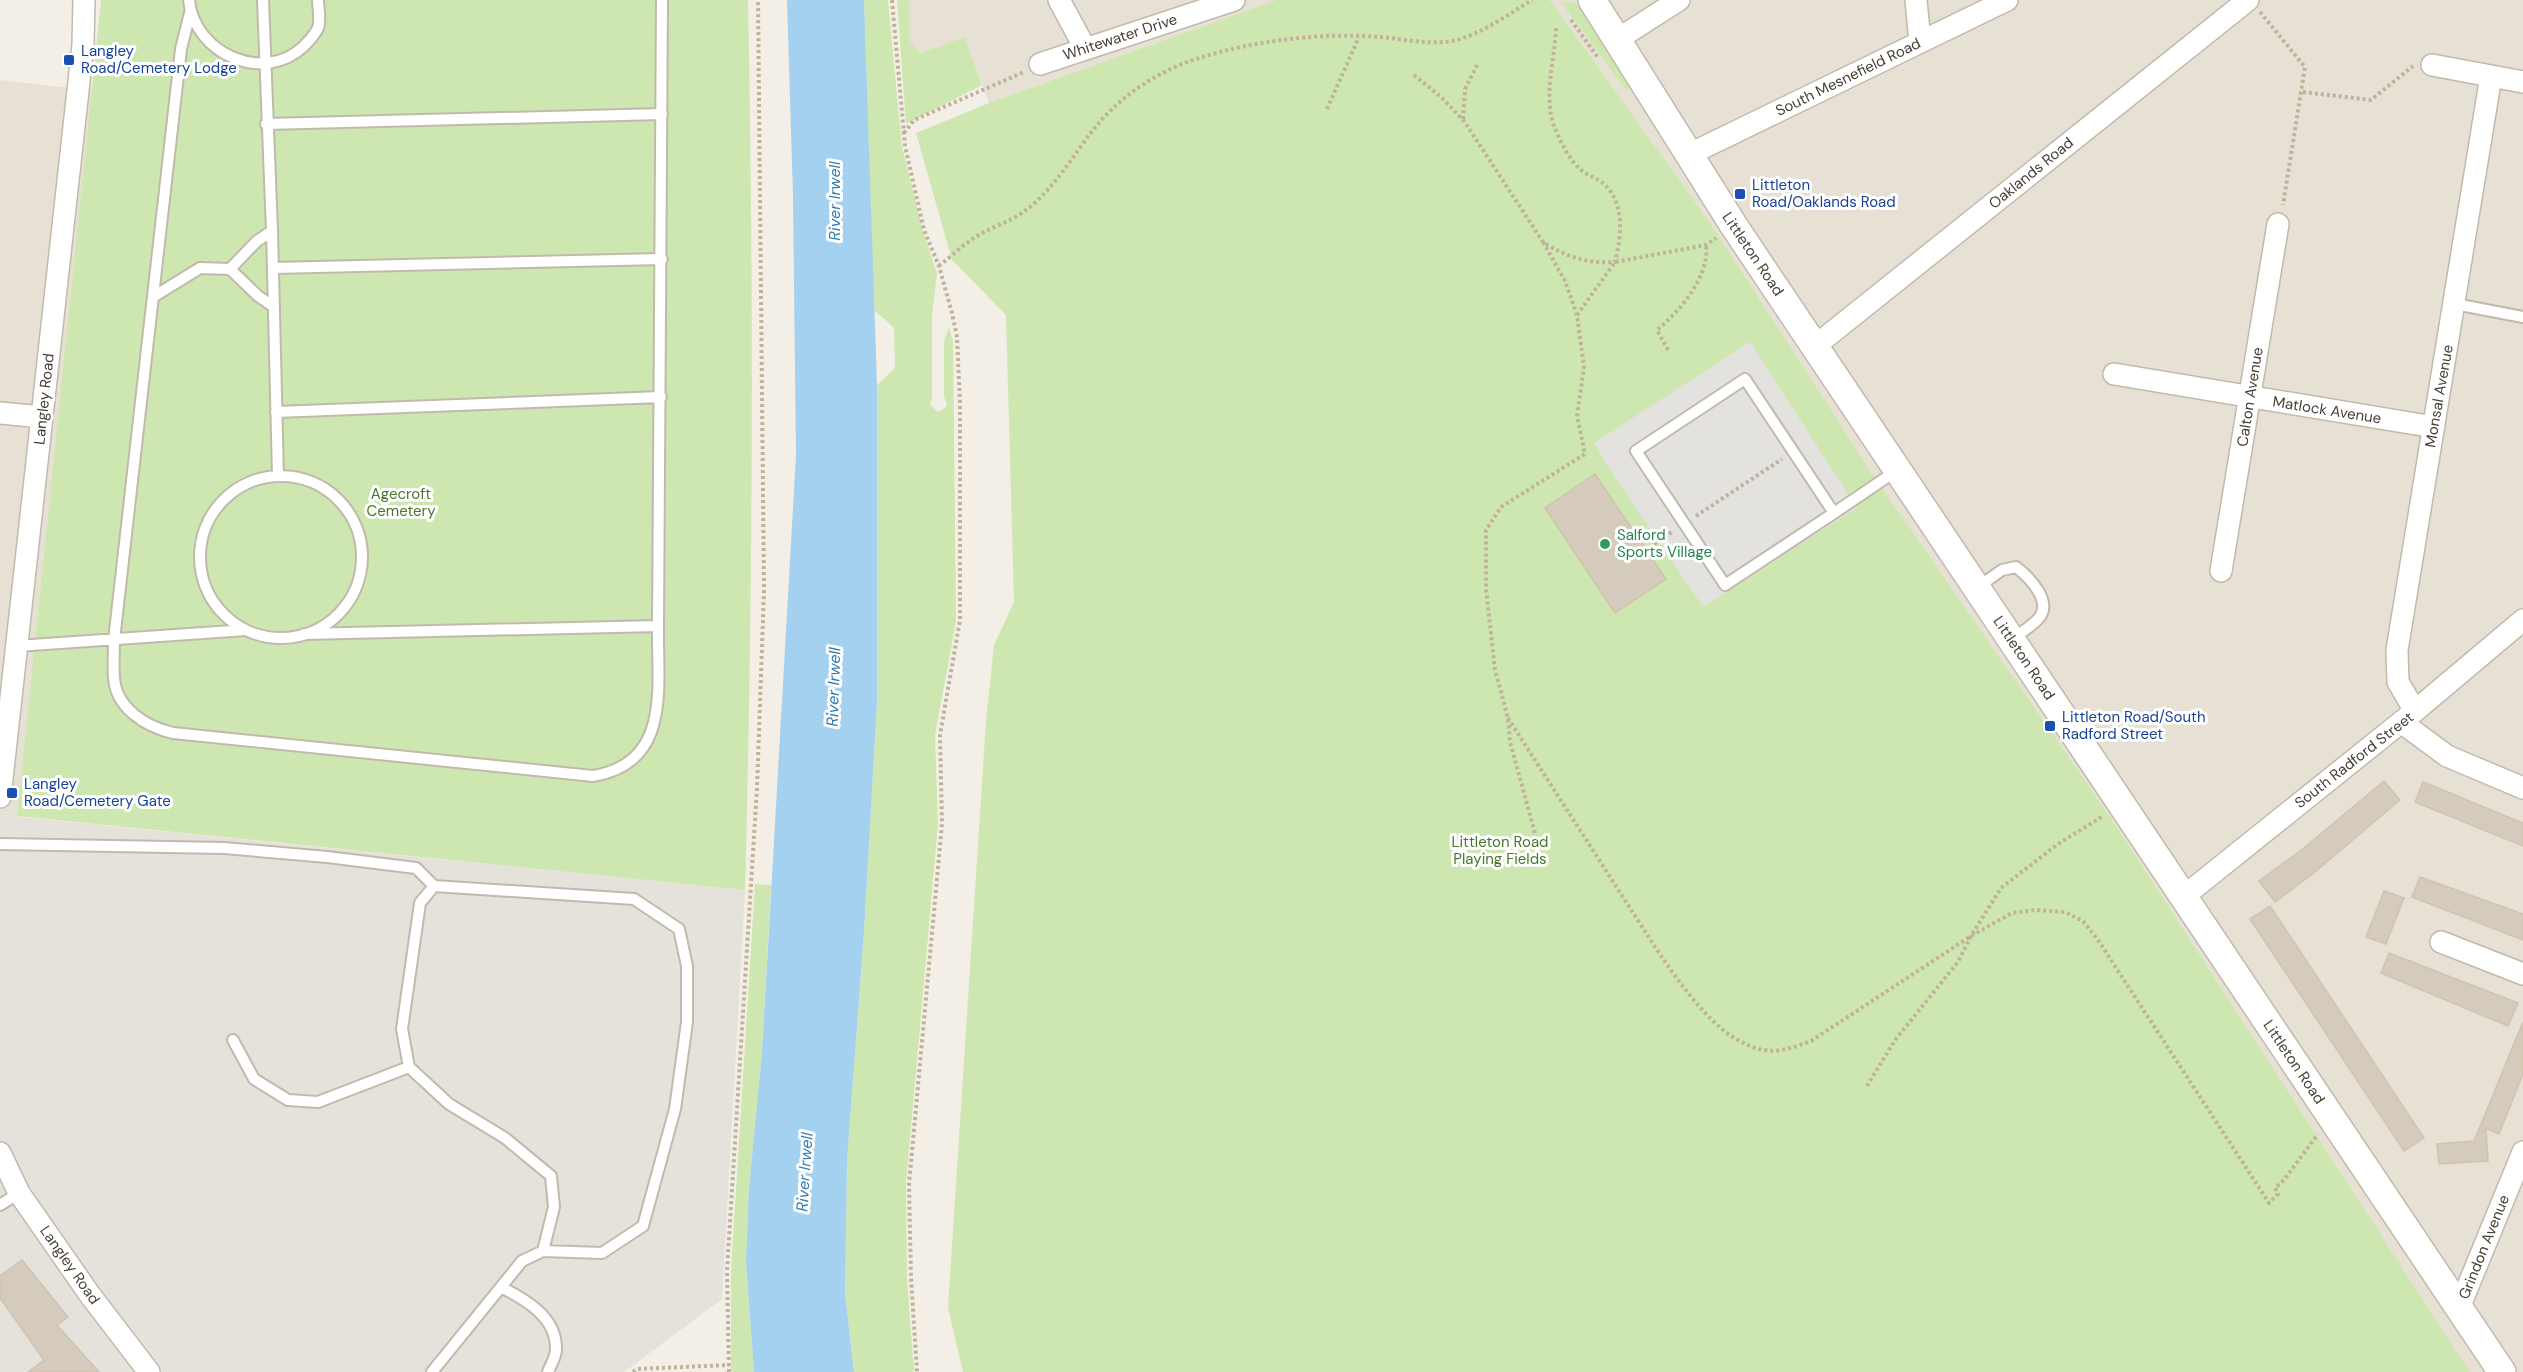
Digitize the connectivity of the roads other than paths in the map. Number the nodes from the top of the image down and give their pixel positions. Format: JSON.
{"nodes":[{"id":1,"x":84,"y":0,"type":"edge"},
{"id":2,"x":189,"y":0,"type":"edge"},
{"id":3,"x":262,"y":0,"type":"edge"},
{"id":4,"x":318,"y":0,"type":"edge"},
{"id":5,"x":654,"y":0,"type":"edge"},
{"id":6,"x":1059,"y":0,"type":"edge"},
{"id":7,"x":1234,"y":0,"type":"edge"},
{"id":8,"x":1592,"y":0,"type":"edge"},
{"id":9,"x":1679,"y":0,"type":"edge"},
{"id":10,"x":1916,"y":0,"type":"edge"},
{"id":11,"x":2007,"y":0,"type":"edge"},
{"id":12,"x":2251,"y":3,"type":"edge"},
{"id":13,"x":663,"y":4,"type":"edge"},
{"id":14,"x":190,"y":13,"type":"junction"},
{"id":15,"x":1618,"y":39,"type":"junction"},
{"id":16,"x":1920,"y":42,"type":"junction"},
{"id":17,"x":1085,"y":48,"type":"junction"},
{"id":18,"x":1040,"y":64,"type":"road end"},
{"id":19,"x":264,"y":65,"type":"junction"},
{"id":20,"x":2432,"y":65,"type":"road end"},
{"id":21,"x":2491,"y":76,"type":"junction"},
{"id":22,"x":2523,"y":82,"type":"edge"},
{"id":23,"x":662,"y":114,"type":"junction"},
{"id":24,"x":266,"y":124,"type":"junction"},
{"id":25,"x":1688,"y":155,"type":"junction"},
{"id":26,"x":2278,"y":224,"type":"road end"},
{"id":27,"x":272,"y":231,"type":"junction"},
{"id":28,"x":662,"y":259,"type":"junction"},
{"id":29,"x":273,"y":268,"type":"junction"},
{"id":30,"x":230,"y":269,"type":"junction"},
{"id":31,"x":153,"y":297,"type":"junction"},
{"id":32,"x":2455,"y":304,"type":"junction"},
{"id":33,"x":274,"y":307,"type":"junction"},
{"id":34,"x":2523,"y":317,"type":"edge"},
{"id":35,"x":1815,"y":346,"type":"junction"},
{"id":36,"x":2114,"y":374,"type":"dead end"},
{"id":37,"x":661,"y":397,"type":"junction"},
{"id":38,"x":2250,"y":397,"type":"junction"},
{"id":39,"x":276,"y":412,"type":"junction"},
{"id":40,"x":0,"y":413,"type":"edge"},
{"id":41,"x":42,"y":417,"type":"junction"},
{"id":42,"x":2434,"y":427,"type":"junction"},
{"id":43,"x":1898,"y":468,"type":"junction"},
{"id":44,"x":278,"y":476,"type":"junction"},
{"id":45,"x":1834,"y":513,"type":"junction"},
{"id":46,"x":2221,"y":571,"type":"dead end"},
{"id":47,"x":1977,"y":588,"type":"junction"},
{"id":48,"x":2523,"y":620,"type":"edge"},
{"id":49,"x":658,"y":626,"type":"junction"},
{"id":50,"x":246,"y":630,"type":"junction"},
{"id":51,"x":304,"y":634,"type":"junction"},
{"id":52,"x":2012,"y":639,"type":"junction"},
{"id":53,"x":114,"y":640,"type":"junction"},
{"id":54,"x":17,"y":646,"type":"junction"},
{"id":55,"x":2408,"y":717,"type":"junction"},
{"id":56,"x":2523,"y":788,"type":"edge"},
{"id":57,"x":0,"y":797,"type":"edge"},
{"id":58,"x":0,"y":844,"type":"edge"},
{"id":59,"x":434,"y":886,"type":"junction"},
{"id":60,"x":2182,"y":897,"type":"junction"},
{"id":61,"x":2440,"y":942,"type":"dead end"},
{"id":62,"x":2523,"y":974,"type":"edge"},
{"id":63,"x":233,"y":1040,"type":"dead end"},
{"id":64,"x":409,"y":1067,"type":"junction"},
{"id":65,"x":2523,"y":1152,"type":"edge"},
{"id":66,"x":0,"y":1153,"type":"edge"},
{"id":67,"x":19,"y":1193,"type":"junction"},
{"id":68,"x":0,"y":1205,"type":"edge"},
{"id":69,"x":543,"y":1251,"type":"junction"},
{"id":70,"x":501,"y":1287,"type":"junction"},
{"id":71,"x":2459,"y":1308,"type":"junction"},
{"id":72,"x":149,"y":1372,"type":"edge"},
{"id":73,"x":432,"y":1372,"type":"edge"},
{"id":74,"x":548,"y":1372,"type":"edge"},
{"id":75,"x":2502,"y":1372,"type":"edge"}],
"edges":[{"from":1,"to":41,"type":"street","name":"Langley Road"},
{"from":2,"to":14,"type":"lane"},
{"from":3,"to":19,"type":"lane"},
{"from":4,"to":19,"type":"lane"},
{"from":5,"to":13,"type":"lane"},
{"from":6,"to":17,"type":"street"},
{"from":7,"to":17,"type":"street","name":"Whitewater Drive"},
{"from":8,"to":15,"type":"street","name":"Littleton Road"},
{"from":9,"to":15,"type":"street"},
{"from":10,"to":16,"type":"street"},
{"from":11,"to":16,"type":"street","name":"South Mesnefield Road"},
{"from":12,"to":35,"type":"street","name":"Oaklands Road"},
{"from":13,"to":23,"type":"lane"},
{"from":14,"to":19,"type":"lane"},
{"from":14,"to":31,"type":"lane"},
{"from":15,"to":25,"type":"street","name":"Littleton Road"},
{"from":16,"to":25,"type":"street","name":"South Mesnefield Road"},
{"from":17,"to":18,"type":"street","name":"Whitewater Drive"},
{"from":19,"to":24,"type":"lane"},
{"from":20,"to":21,"type":"street"},
{"from":21,"to":22,"type":"street"},
{"from":21,"to":32,"type":"street","name":"Monsal Avenue"},
{"from":23,"to":24,"type":"lane"},
{"from":23,"to":28,"type":"lane"},
{"from":24,"to":27,"type":"lane"},
{"from":25,"to":35,"type":"street","name":"Littleton Road"},
{"from":26,"to":38,"type":"street","name":"Calton Avenue"},
{"from":27,"to":29,"type":"lane"},
{"from":27,"to":30,"type":"lane"},
{"from":28,"to":29,"type":"lane"},
{"from":28,"to":37,"type":"lane"},
{"from":29,"to":33,"type":"lane"},
{"from":30,"to":31,"type":"lane"},
{"from":30,"to":33,"type":"lane"},
{"from":31,"to":53,"type":"lane"},
{"from":32,"to":34,"type":"lane"},
{"from":32,"to":42,"type":"street","name":"Monsal Avenue"},
{"from":33,"to":39,"type":"lane"},
{"from":35,"to":43,"type":"street","name":"Littleton Road"},
{"from":36,"to":38,"type":"street","name":"Matlock Avenue"},
{"from":37,"to":39,"type":"lane"},
{"from":37,"to":49,"type":"lane"},
{"from":38,"to":42,"type":"street","name":"Matlock Avenue"},
{"from":38,"to":46,"type":"street","name":"Calton Avenue"},
{"from":39,"to":44,"type":"lane"},
{"from":40,"to":41,"type":"street"},
{"from":41,"to":54,"type":"street","name":"Langley Road"},
{"from":42,"to":55,"type":"street","name":"Monsal Avenue"},
{"from":43,"to":45,"type":"lane"},
{"from":43,"to":47,"type":"street","name":"Littleton Road"},
{"from":44,"to":50,"type":"lane"},
{"from":44,"to":51,"type":"lane"},
{"from":45,"to":45,"type":"lane"},
{"from":47,"to":52,"type":"street","name":"Littleton Road"},
{"from":47,"to":52,"type":"lane"},
{"from":48,"to":55,"type":"street","name":"South Radford Street"},
{"from":49,"to":51,"type":"lane"},
{"from":49,"to":53,"type":"lane"},
{"from":50,"to":51,"type":"lane"},
{"from":50,"to":53,"type":"lane"},
{"from":52,"to":60,"type":"street","name":"Littleton Road"},
{"from":53,"to":54,"type":"lane"},
{"from":54,"to":57,"type":"street","name":"Langley Road"},
{"from":55,"to":56,"type":"street"},
{"from":55,"to":60,"type":"street","name":"South Radford Street"},
{"from":58,"to":59,"type":"lane"},
{"from":59,"to":64,"type":"lane"},
{"from":59,"to":69,"type":"lane"},
{"from":60,"to":71,"type":"street","name":"Littleton Road"},
{"from":61,"to":62,"type":"street"},
{"from":63,"to":64,"type":"lane"},
{"from":64,"to":69,"type":"lane"},
{"from":65,"to":71,"type":"street","name":"Grindon Avenue"},
{"from":66,"to":67,"type":"street","name":"Langley Road"},
{"from":67,"to":68,"type":"lane"},
{"from":67,"to":72,"type":"street","name":"Langley Road"},
{"from":69,"to":70,"type":"lane"},
{"from":70,"to":73,"type":"lane"},
{"from":70,"to":74,"type":"lane"},
{"from":71,"to":75,"type":"street","name":"Littleton Road"}]}
